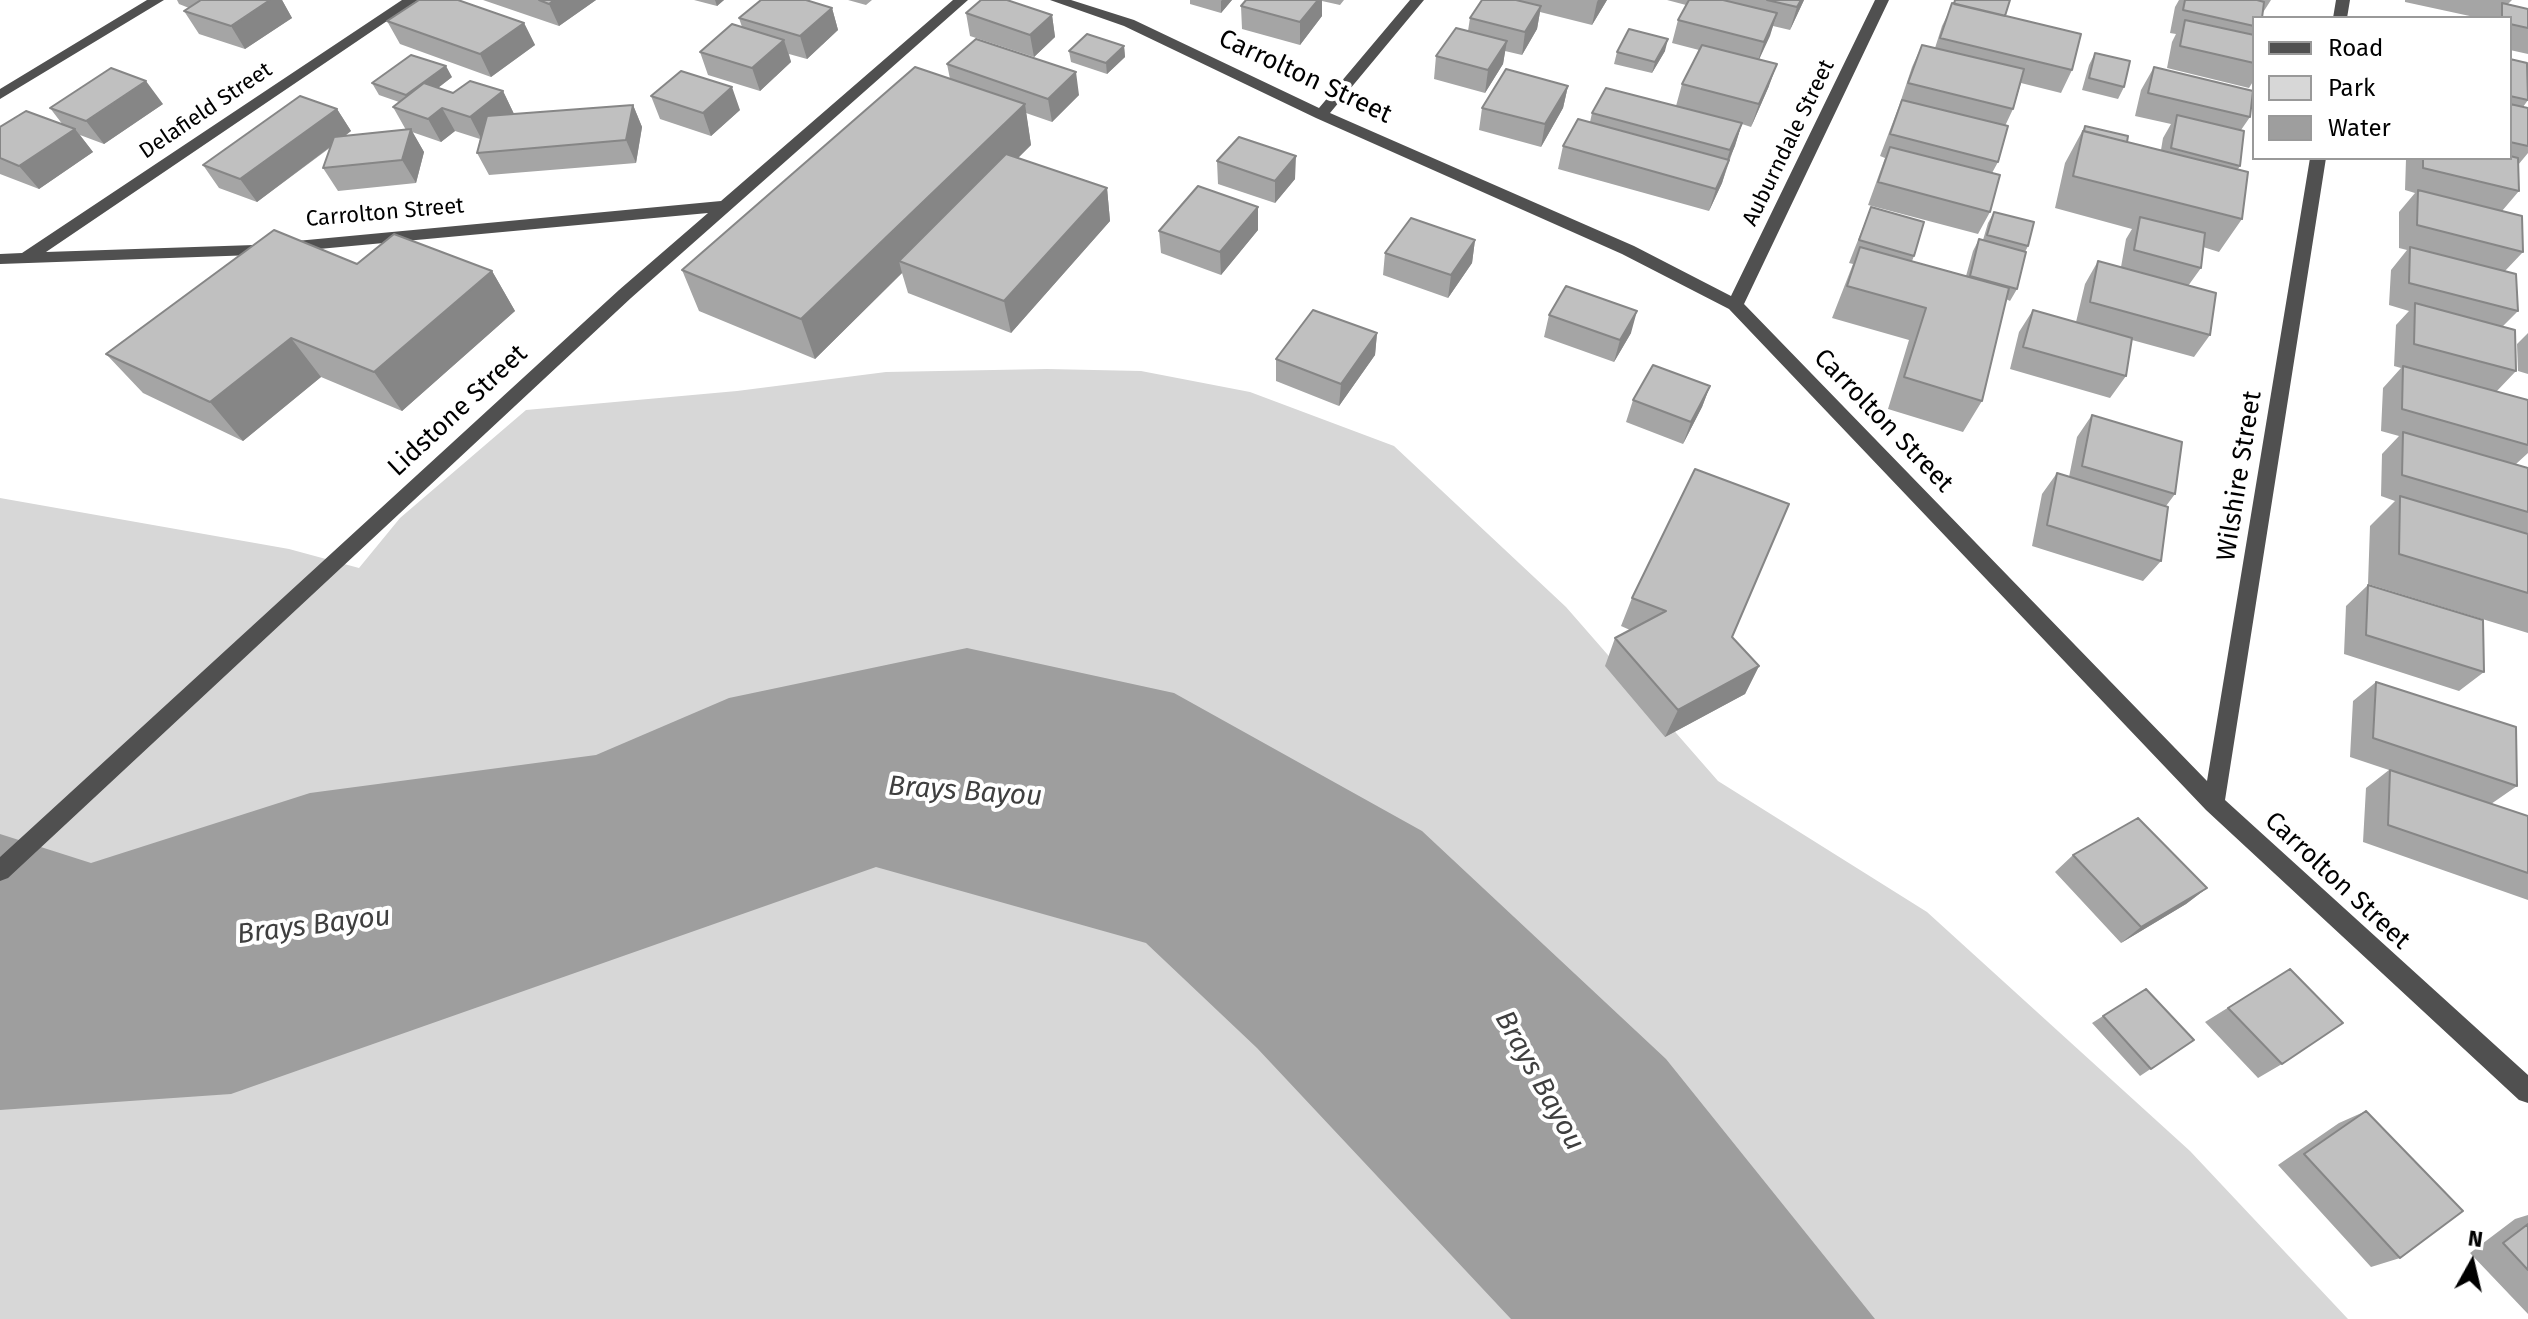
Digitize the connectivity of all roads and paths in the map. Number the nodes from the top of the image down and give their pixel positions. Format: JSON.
{"nodes":[{"id":1,"x":157,"y":0,"type":"edge"},
{"id":2,"x":411,"y":0,"type":"edge"},
{"id":3,"x":961,"y":0,"type":"edge"},
{"id":4,"x":1057,"y":0,"type":"edge"},
{"id":5,"x":1417,"y":0,"type":"edge"},
{"id":6,"x":1882,"y":0,"type":"edge"},
{"id":7,"x":0,"y":95,"type":"edge"},
{"id":8,"x":1321,"y":115,"type":"junction"},
{"id":9,"x":2318,"y":160,"type":"edge"},
{"id":10,"x":726,"y":206,"type":"junction"},
{"id":11,"x":0,"y":259,"type":"edge"},
{"id":12,"x":24,"y":259,"type":"junction"},
{"id":13,"x":1735,"y":305,"type":"junction"},
{"id":14,"x":2214,"y":803,"type":"junction"},
{"id":15,"x":0,"y":871,"type":"edge"},
{"id":16,"x":2528,"y":1091,"type":"edge"}],
"edges":[{"from":1,"to":7,"type":"street"},
{"from":2,"to":12,"type":"street","name":"Delafield Street"},
{"from":3,"to":10,"type":"street","name":"Lidstone Street"},
{"from":4,"to":8,"type":"street","name":"Carrolton Street"},
{"from":5,"to":8,"type":"street"},
{"from":6,"to":13,"type":"street","name":"Auburndale Street"},
{"from":8,"to":13,"type":"street","name":"Carrolton Street"},
{"from":9,"to":14,"type":"street","name":"Wilshire Street"},
{"from":10,"to":12,"type":"street","name":"Carrolton Street"},
{"from":10,"to":15,"type":"street","name":"Lidstone Street"},
{"from":11,"to":12,"type":"street","name":"Carrolton Street"},
{"from":13,"to":14,"type":"street","name":"Carrolton Street"},
{"from":14,"to":16,"type":"street","name":"Carrolton Street"}]}
